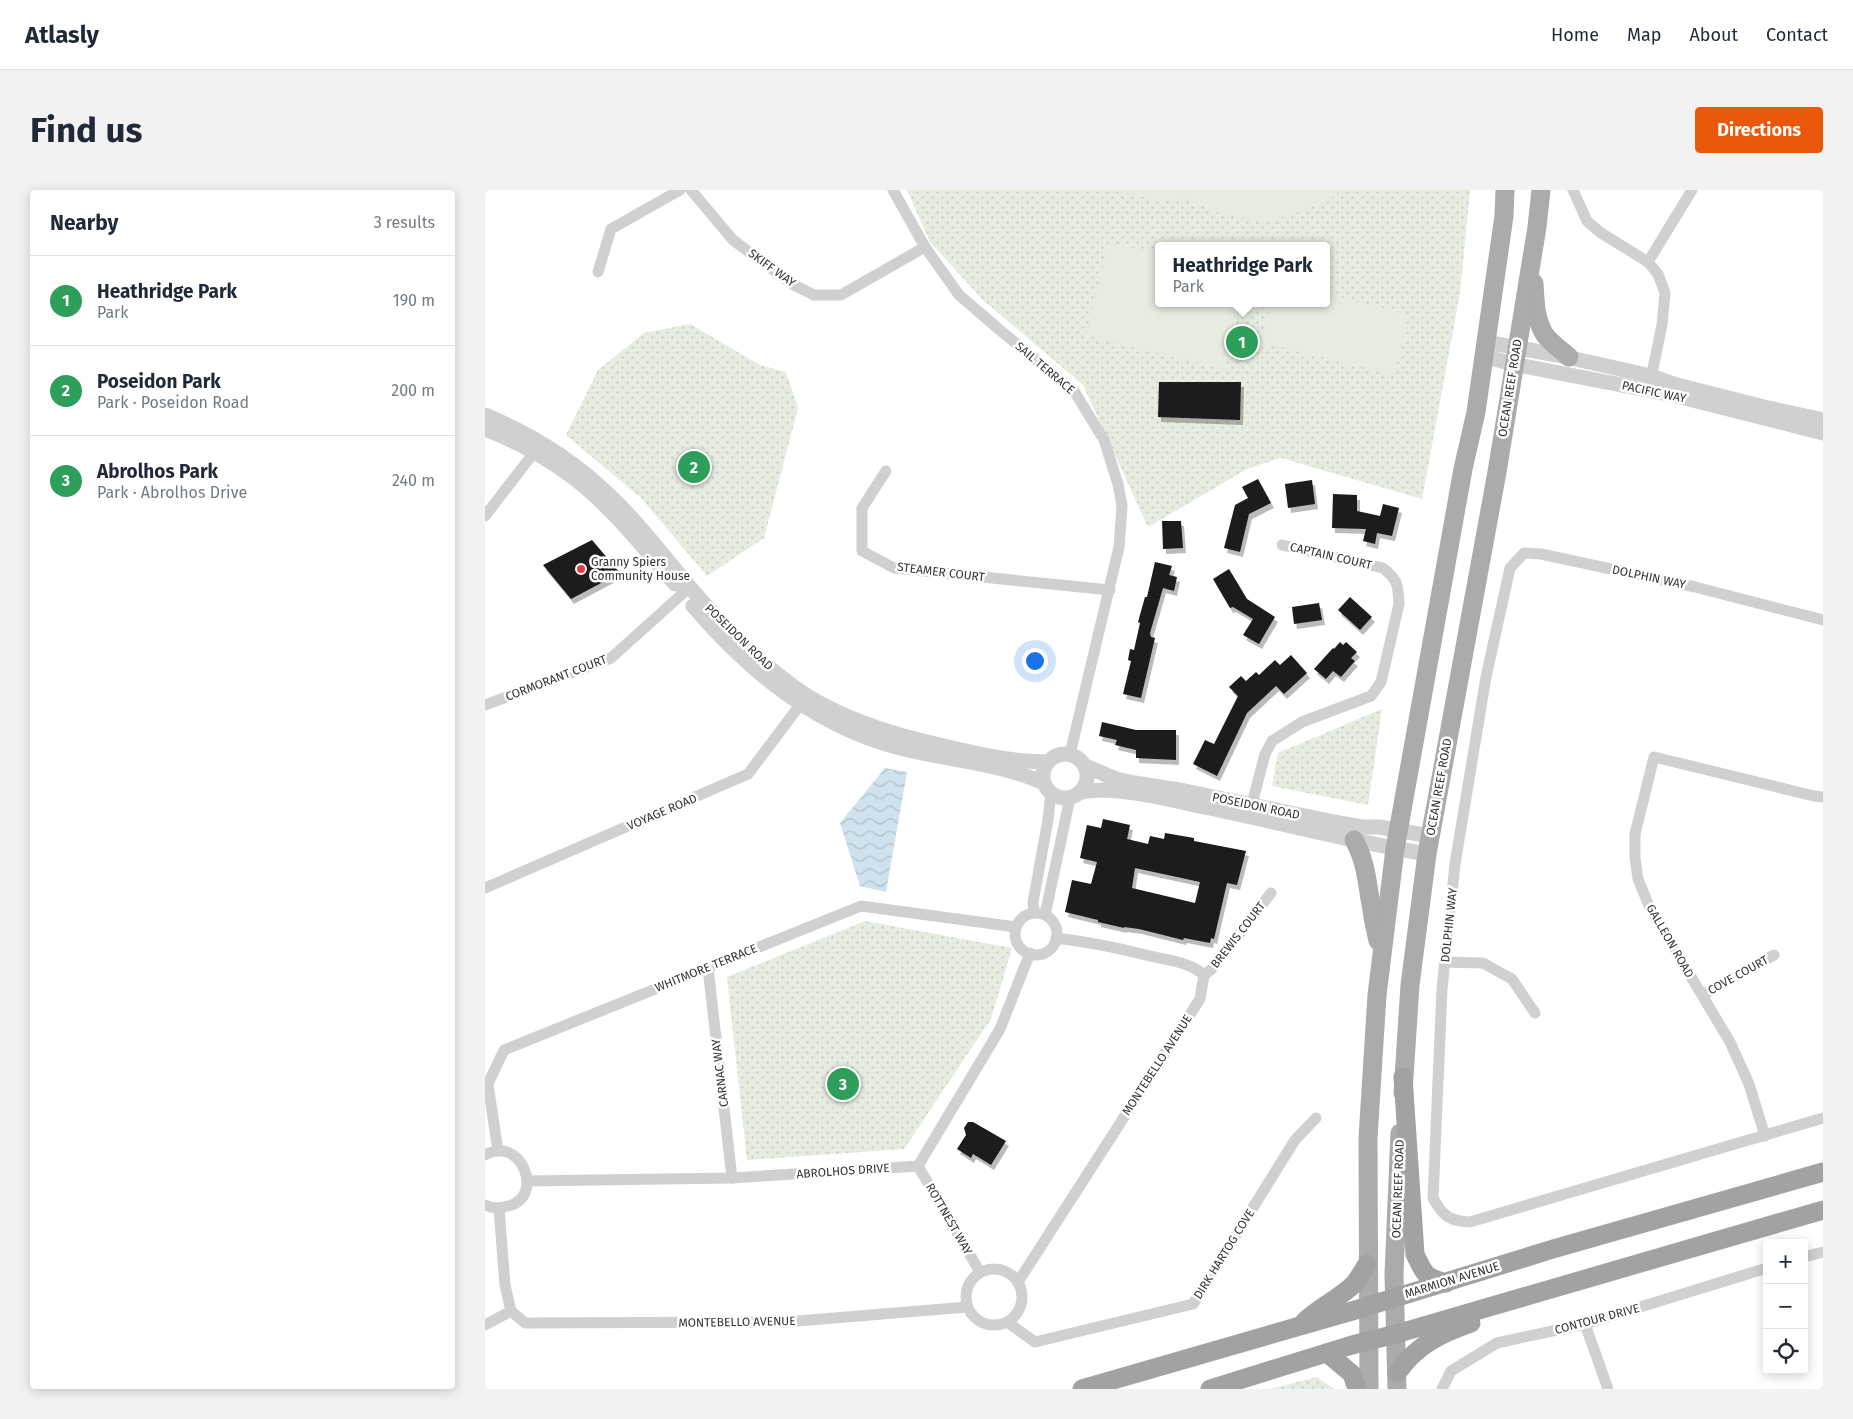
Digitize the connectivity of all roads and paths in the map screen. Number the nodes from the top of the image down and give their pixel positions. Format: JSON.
{"nodes":[{"id":1,"x":680,"y":190,"type":"edge"},
{"id":2,"x":691,"y":190,"type":"edge"},
{"id":3,"x":893,"y":190,"type":"edge"},
{"id":4,"x":1505,"y":190,"type":"edge"},
{"id":5,"x":1541,"y":190,"type":"edge"},
{"id":6,"x":1573,"y":190,"type":"edge"},
{"id":7,"x":1692,"y":190,"type":"edge"},
{"id":8,"x":925,"y":247,"type":"junction"},
{"id":9,"x":1532,"y":257,"type":"junction"},
{"id":10,"x":1648,"y":262,"type":"junction"},
{"id":11,"x":599,"y":272,"type":"dead end"},
{"id":12,"x":1484,"y":349,"type":"junction"},
{"id":13,"x":1515,"y":356,"type":"junction"},
{"id":14,"x":1569,"y":357,"type":"junction"},
{"id":15,"x":1651,"y":376,"type":"junction"},
{"id":16,"x":1648,"y":391,"type":"junction"},
{"id":17,"x":485,"y":415,"type":"edge"},
{"id":18,"x":1823,"y":420,"type":"edge"},
{"id":19,"x":485,"y":429,"type":"edge"},
{"id":20,"x":1823,"y":433,"type":"edge"},
{"id":21,"x":538,"y":447,"type":"junction"},
{"id":22,"x":886,"y":470,"type":"dead end"},
{"id":23,"x":485,"y":516,"type":"edge"},
{"id":24,"x":1282,"y":545,"type":"dead end"},
{"id":25,"x":686,"y":590,"type":"junction"},
{"id":26,"x":1110,"y":590,"type":"junction"},
{"id":27,"x":1823,"y":620,"type":"edge"},
{"id":28,"x":803,"y":700,"type":"junction"},
{"id":29,"x":485,"y":705,"type":"edge"},
{"id":30,"x":1070,"y":754,"type":"junction"},
{"id":31,"x":1048,"y":762,"type":"junction"},
{"id":32,"x":1085,"y":766,"type":"junction"},
{"id":33,"x":1047,"y":788,"type":"junction"},
{"id":34,"x":1075,"y":795,"type":"junction"},
{"id":35,"x":1823,"y":797,"type":"edge"},
{"id":36,"x":1251,"y":810,"type":"junction"},
{"id":37,"x":1354,"y":840,"type":"junction"},
{"id":38,"x":1397,"y":840,"type":"junction"},
{"id":39,"x":1429,"y":845,"type":"junction"},
{"id":40,"x":485,"y":888,"type":"edge"},
{"id":41,"x":1271,"y":893,"type":"dead end"},
{"id":42,"x":1033,"y":913,"type":"junction"},
{"id":43,"x":1045,"y":916,"type":"junction"},
{"id":44,"x":1016,"y":927,"type":"junction"},
{"id":45,"x":1056,"y":938,"type":"junction"},
{"id":46,"x":1030,"y":954,"type":"junction"},
{"id":47,"x":1381,"y":954,"type":"junction"},
{"id":48,"x":1774,"y":956,"type":"dead end"},
{"id":49,"x":1444,"y":962,"type":"junction"},
{"id":50,"x":708,"y":968,"type":"junction"},
{"id":51,"x":1204,"y":974,"type":"junction"},
{"id":52,"x":1703,"y":995,"type":"junction"},
{"id":53,"x":1535,"y":1013,"type":"dead end"},
{"id":54,"x":1403,"y":1077,"type":"junction"},
{"id":55,"x":1316,"y":1118,"type":"dead end"},
{"id":56,"x":1823,"y":1118,"type":"edge"},
{"id":57,"x":1765,"y":1136,"type":"junction"},
{"id":58,"x":498,"y":1151,"type":"junction"},
{"id":59,"x":485,"y":1155,"type":"edge"},
{"id":60,"x":918,"y":1166,"type":"junction"},
{"id":61,"x":1823,"y":1172,"type":"edge"},
{"id":62,"x":732,"y":1178,"type":"junction"},
{"id":63,"x":527,"y":1181,"type":"junction"},
{"id":64,"x":485,"y":1205,"type":"edge"},
{"id":65,"x":499,"y":1209,"type":"junction"},
{"id":66,"x":1823,"y":1210,"type":"edge"},
{"id":67,"x":1823,"y":1252,"type":"edge"},
{"id":68,"x":1808,"y":1256,"type":"edge"},
{"id":69,"x":1367,"y":1264,"type":"junction"},
{"id":70,"x":1763,"y":1269,"type":"edge"},
{"id":71,"x":980,"y":1272,"type":"junction"},
{"id":72,"x":1601,"y":1275,"type":"junction"},
{"id":73,"x":1018,"y":1282,"type":"junction"},
{"id":74,"x":1446,"y":1283,"type":"junction"},
{"id":75,"x":1395,"y":1297,"type":"junction"},
{"id":76,"x":1368,"y":1306,"type":"junction"},
{"id":77,"x":967,"y":1307,"type":"junction"},
{"id":78,"x":511,"y":1311,"type":"junction"},
{"id":79,"x":1007,"y":1322,"type":"junction"},
{"id":80,"x":1585,"y":1324,"type":"junction"},
{"id":81,"x":485,"y":1325,"type":"edge"},
{"id":82,"x":1300,"y":1326,"type":"junction"},
{"id":83,"x":1396,"y":1334,"type":"junction"},
{"id":84,"x":1367,"y":1341,"type":"junction"},
{"id":85,"x":1327,"y":1353,"type":"junction"},
{"id":86,"x":1397,"y":1381,"type":"edge"},
{"id":87,"x":1082,"y":1389,"type":"edge"},
{"id":88,"x":1210,"y":1389,"type":"edge"},
{"id":89,"x":1357,"y":1389,"type":"edge"},
{"id":90,"x":1369,"y":1389,"type":"edge"},
{"id":91,"x":1442,"y":1389,"type":"edge"},
{"id":92,"x":1607,"y":1389,"type":"edge"}],
"edges":[{"from":1,"to":11,"type":"street"},
{"from":2,"to":8,"type":"street","name":"SKIFF WAY"},
{"from":3,"to":8,"type":"street","name":"SAIL TERRACE"},
{"from":4,"to":12,"type":"main road"},
{"from":5,"to":9,"type":"main road","name":"OCEAN REEF ROAD"},
{"from":6,"to":10,"type":"street"},
{"from":7,"to":10,"type":"street"},
{"from":8,"to":26,"type":"street","name":"SAIL TERRACE"},
{"from":9,"to":13,"type":"main road","name":"OCEAN REEF ROAD"},
{"from":9,"to":14,"type":"main road"},
{"from":10,"to":15,"type":"street"},
{"from":12,"to":13,"type":"street","name":"PACIFIC WAY"},
{"from":12,"to":38,"type":"main road"},
{"from":13,"to":14,"type":"street","name":"PACIFIC WAY"},
{"from":13,"to":16,"type":"street","name":"PACIFIC WAY"},
{"from":13,"to":39,"type":"main road","name":"OCEAN REEF ROAD"},
{"from":14,"to":15,"type":"street","name":"PACIFIC WAY"},
{"from":15,"to":16,"type":"street"},
{"from":15,"to":18,"type":"street","name":"PACIFIC WAY"},
{"from":16,"to":20,"type":"street","name":"PACIFIC WAY"},
{"from":17,"to":21,"type":"street","name":"POSEIDON ROAD"},
{"from":19,"to":21,"type":"street","name":"POSEIDON ROAD"},
{"from":21,"to":23,"type":"street"},
{"from":21,"to":25,"type":"street","name":"POSEIDON ROAD"},
{"from":22,"to":26,"type":"street","name":"STEAMER COURT"},
{"from":24,"to":36,"type":"street","name":"CAPTAIN COURT"},
{"from":25,"to":28,"type":"street","name":"POSEIDON ROAD"},
{"from":25,"to":29,"type":"street","name":"CORMORANT COURT"},
{"from":26,"to":30,"type":"street","name":"SAIL TERRACE"},
{"from":27,"to":49,"type":"street","name":"DOLPHIN WAY"},
{"from":28,"to":31,"type":"street","name":"POSEIDON ROAD"},
{"from":28,"to":33,"type":"street","name":"POSEIDON ROAD"},
{"from":28,"to":40,"type":"street","name":"VOYAGE ROAD"},
{"from":30,"to":31,"type":"street"},
{"from":30,"to":32,"type":"street"},
{"from":31,"to":33,"type":"street"},
{"from":32,"to":34,"type":"street"},
{"from":32,"to":36,"type":"street","name":"POSEIDON ROAD"},
{"from":33,"to":34,"type":"street"},
{"from":33,"to":42,"type":"street"},
{"from":34,"to":36,"type":"street","name":"POSEIDON ROAD"},
{"from":34,"to":43,"type":"street"},
{"from":35,"to":52,"type":"street","name":"GALLEON ROAD"},
{"from":36,"to":37,"type":"street","name":"POSEIDON ROAD"},
{"from":36,"to":38,"type":"street","name":"POSEIDON ROAD"},
{"from":37,"to":38,"type":"street","name":"POSEIDON ROAD"},
{"from":37,"to":47,"type":"main road"},
{"from":38,"to":39,"type":"street","name":"POSEIDON ROAD"},
{"from":38,"to":47,"type":"main road"},
{"from":39,"to":54,"type":"main road","name":"OCEAN REEF ROAD"},
{"from":41,"to":51,"type":"street","name":"BREWIS COURT"},
{"from":42,"to":43,"type":"street"},
{"from":42,"to":44,"type":"street"},
{"from":43,"to":45,"type":"street"},
{"from":44,"to":46,"type":"street"},
{"from":44,"to":50,"type":"street","name":"WHITMORE TERRACE"},
{"from":45,"to":46,"type":"street"},
{"from":45,"to":51,"type":"street"},
{"from":46,"to":60,"type":"street"},
{"from":47,"to":69,"type":"main road"},
{"from":48,"to":52,"type":"street","name":"COVE COURT"},
{"from":49,"to":53,"type":"street"},
{"from":49,"to":57,"type":"street","name":"DOLPHIN WAY"},
{"from":50,"to":58,"type":"street","name":"WHITMORE TERRACE"},
{"from":50,"to":62,"type":"street","name":"CARNAC WAY"},
{"from":51,"to":73,"type":"street","name":"MONTEBELLO AVENUE"},
{"from":52,"to":57,"type":"street","name":"GALLEON ROAD"},
{"from":54,"to":74,"type":"highway"},
{"from":54,"to":75,"type":"main road","name":"OCEAN REEF ROAD"},
{"from":55,"to":79,"type":"street","name":"DIRK HARTOG COVE"},
{"from":56,"to":57,"type":"street","name":"DOLPHIN WAY"},
{"from":58,"to":59,"type":"street"},
{"from":58,"to":63,"type":"street"},
{"from":60,"to":62,"type":"street","name":"ABROLHOS DRIVE"},
{"from":60,"to":71,"type":"street","name":"ROTTNEST WAY"},
{"from":61,"to":74,"type":"highway","name":"MARMION AVENUE"},
{"from":62,"to":63,"type":"street","name":"ABROLHOS DRIVE"},
{"from":63,"to":65,"type":"street"},
{"from":64,"to":65,"type":"street"},
{"from":65,"to":78,"type":"street"},
{"from":66,"to":72,"type":"highway"},
{"from":67,"to":68,"type":"street"},
{"from":69,"to":76,"type":"main road"},
{"from":69,"to":82,"type":"highway"},
{"from":70,"to":80,"type":"street","name":"CONTOUR DRIVE"},
{"from":71,"to":73,"type":"street"},
{"from":71,"to":77,"type":"street"},
{"from":72,"to":83,"type":"highway"},
{"from":72,"to":86,"type":"highway"},
{"from":73,"to":79,"type":"street"},
{"from":74,"to":75,"type":"highway","name":"MARMION AVENUE"},
{"from":75,"to":76,"type":"highway","name":"MARMION AVENUE"},
{"from":75,"to":83,"type":"main road","name":"OCEAN REEF ROAD"},
{"from":76,"to":82,"type":"highway","name":"MARMION AVENUE"},
{"from":76,"to":84,"type":"main road"},
{"from":77,"to":78,"type":"street","name":"MONTEBELLO AVENUE"},
{"from":77,"to":79,"type":"street"},
{"from":78,"to":81,"type":"street"},
{"from":80,"to":91,"type":"street","name":"CONTOUR DRIVE"},
{"from":80,"to":92,"type":"street"},
{"from":82,"to":87,"type":"highway","name":"MARMION AVENUE"},
{"from":83,"to":84,"type":"highway"},
{"from":83,"to":86,"type":"main road","name":"OCEAN REEF ROAD"},
{"from":84,"to":85,"type":"highway"},
{"from":84,"to":90,"type":"main road"},
{"from":85,"to":88,"type":"highway"},
{"from":85,"to":89,"type":"highway"}]}
